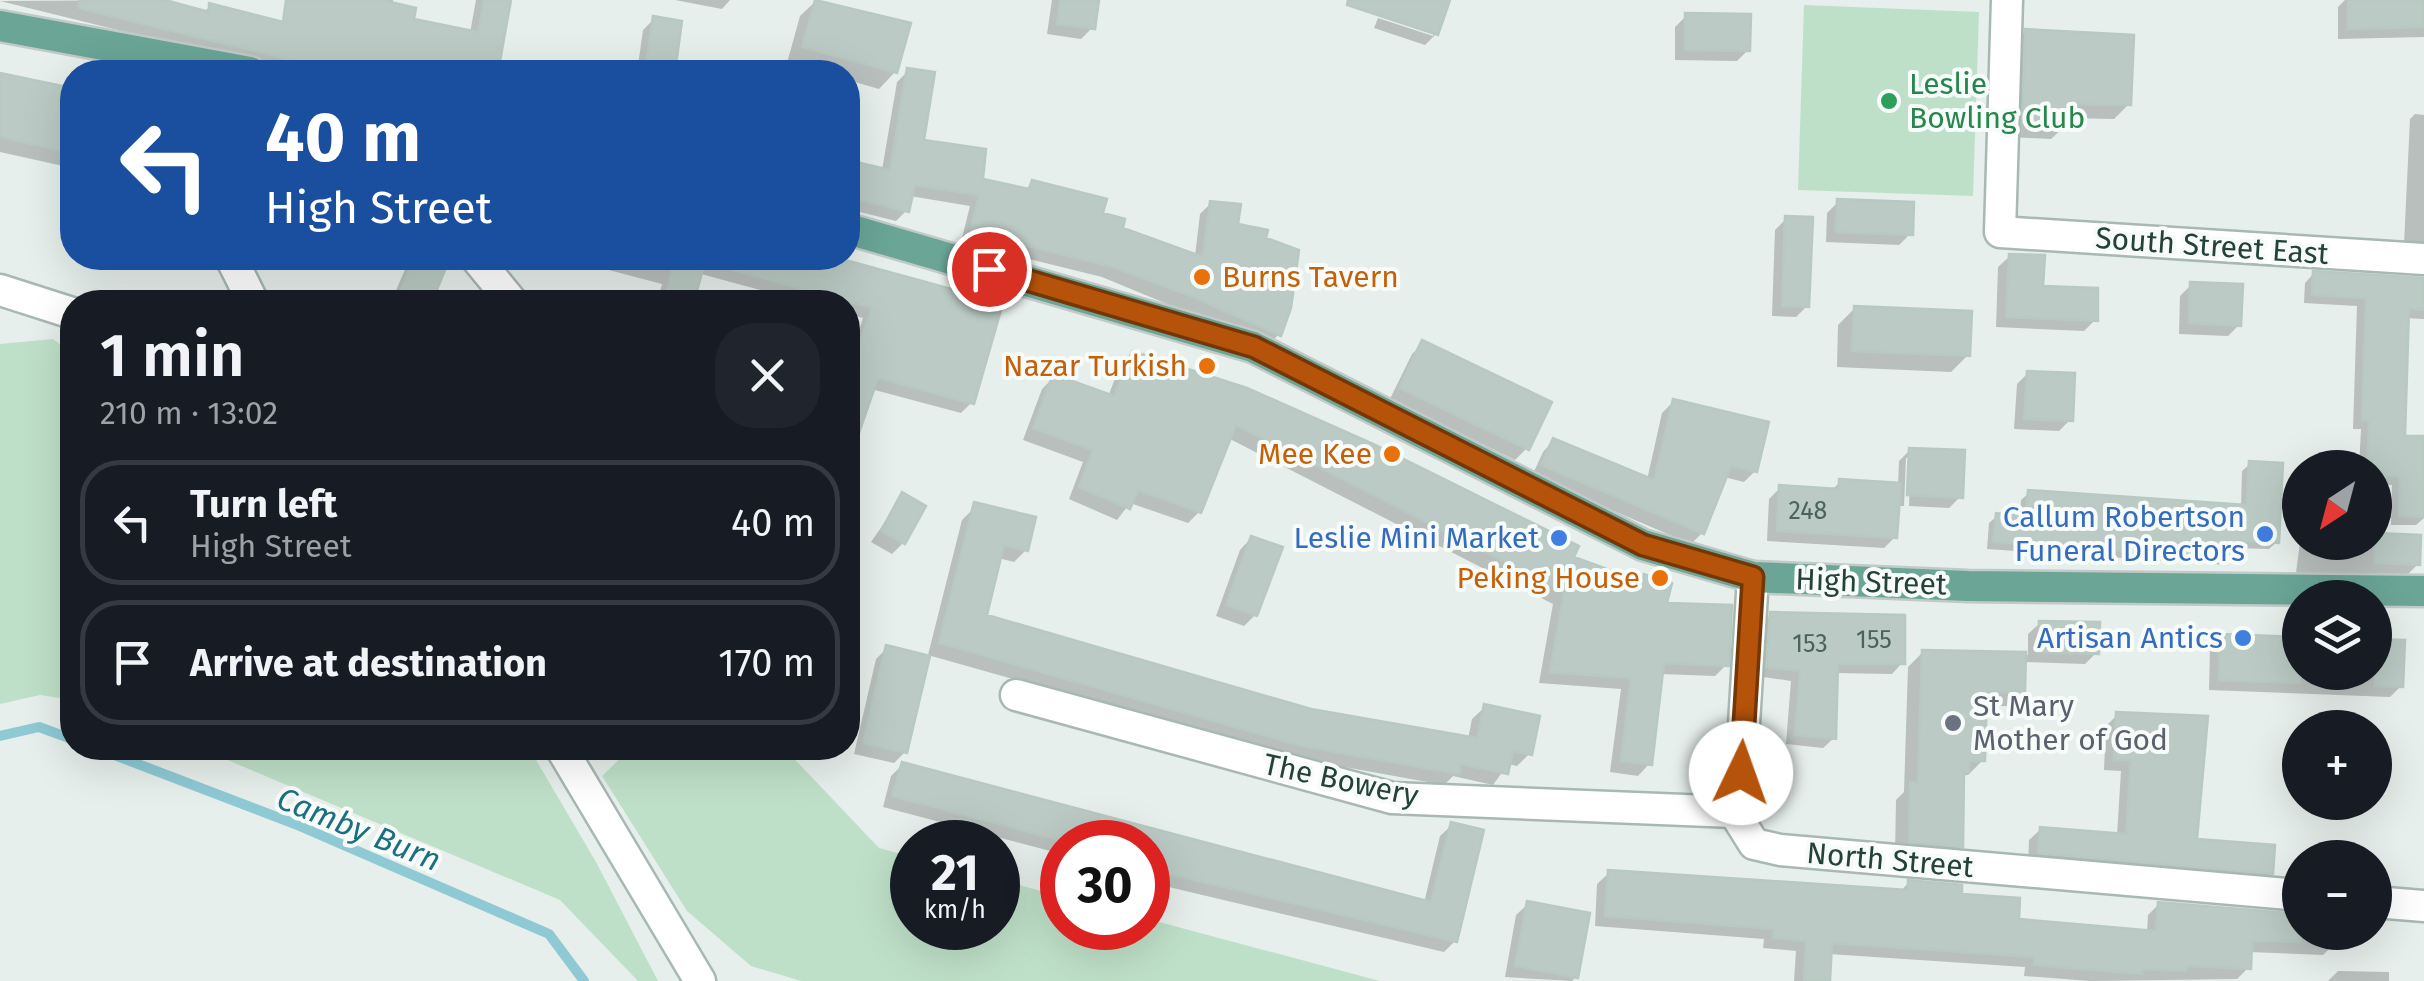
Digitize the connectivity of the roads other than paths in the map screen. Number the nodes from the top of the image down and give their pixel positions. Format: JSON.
{"nodes":[{"id":1,"x":2007,"y":0,"type":"edge"},
{"id":2,"x":0,"y":26,"type":"edge"},
{"id":3,"x":178,"y":60,"type":"edge"},
{"id":4,"x":860,"y":232,"type":"edge"},
{"id":5,"x":2424,"y":259,"type":"edge"},
{"id":6,"x":486,"y":270,"type":"edge"},
{"id":7,"x":0,"y":290,"type":"edge"},
{"id":8,"x":502,"y":290,"type":"edge"},
{"id":9,"x":60,"y":308,"type":"edge"},
{"id":10,"x":1753,"y":577,"type":"junction"},
{"id":11,"x":2424,"y":591,"type":"edge"},
{"id":12,"x":1016,"y":695,"type":"dead end"},
{"id":13,"x":568,"y":760,"type":"edge"},
{"id":14,"x":1734,"y":812,"type":"junction"},
{"id":15,"x":2282,"y":893,"type":"edge"},
{"id":16,"x":2392,"y":903,"type":"edge"},
{"id":17,"x":2424,"y":906,"type":"edge"},
{"id":18,"x":700,"y":981,"type":"edge"}],
"edges":[{"from":1,"to":5,"type":"street","name":"South Street East"},
{"from":2,"to":3,"type":"main road"},
{"from":4,"to":10,"type":"main road","name":"High Street"},
{"from":6,"to":8,"type":"street"},
{"from":7,"to":9,"type":"street"},
{"from":10,"to":11,"type":"main road","name":"High Street"},
{"from":10,"to":14,"type":"street"},
{"from":12,"to":14,"type":"street","name":"The Bowery"},
{"from":13,"to":18,"type":"street"},
{"from":14,"to":15,"type":"street","name":"North Street"},
{"from":16,"to":17,"type":"street"}]}
